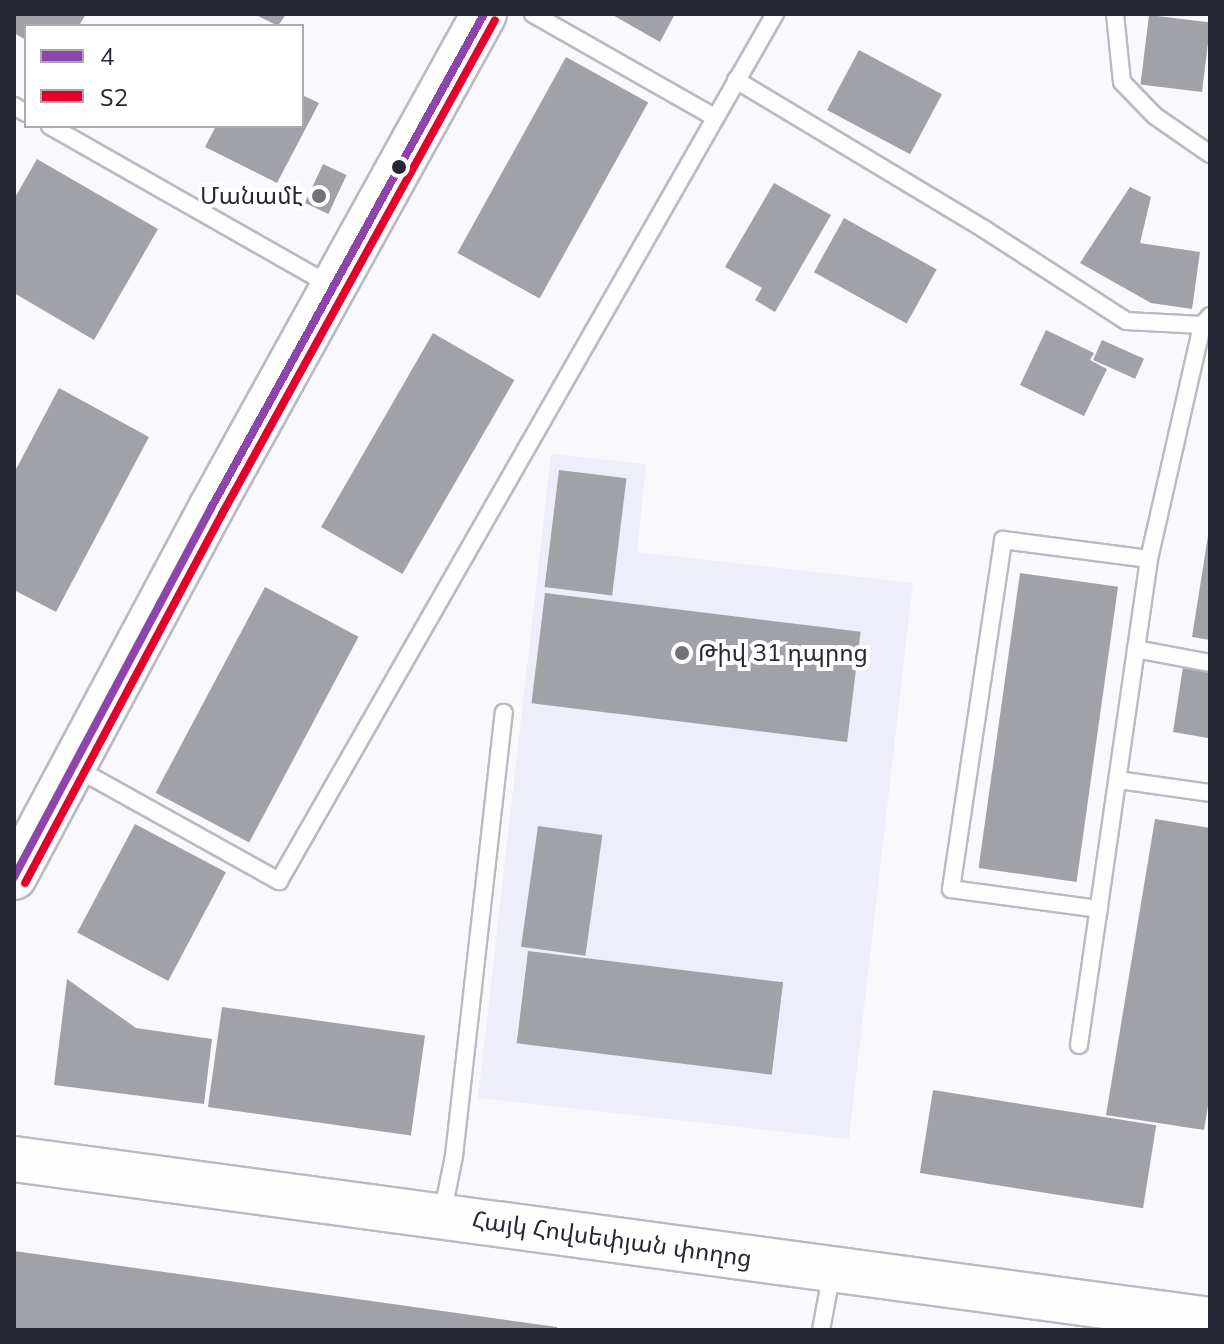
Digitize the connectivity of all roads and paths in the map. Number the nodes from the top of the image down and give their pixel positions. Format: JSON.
{"nodes":[{"id":1,"x":467,"y":14,"type":"edge"},
{"id":2,"x":484,"y":14,"type":"edge"},
{"id":3,"x":533,"y":14,"type":"edge"},
{"id":4,"x":775,"y":14,"type":"edge"},
{"id":5,"x":1115,"y":14,"type":"edge"},
{"id":6,"x":736,"y":80,"type":"junction"},
{"id":7,"x":714,"y":117,"type":"junction"},
{"id":8,"x":54,"y":128,"type":"edge"},
{"id":9,"x":1210,"y":154,"type":"edge"},
{"id":10,"x":328,"y":283,"type":"junction"},
{"id":11,"x":1206,"y":321,"type":"edge"},
{"id":12,"x":1149,"y":559,"type":"junction"},
{"id":13,"x":1136,"y":649,"type":"junction"},
{"id":14,"x":1210,"y":663,"type":"edge"},
{"id":15,"x":504,"y":713,"type":"dead end"},
{"id":16,"x":65,"y":762,"type":"junction"},
{"id":17,"x":1118,"y":780,"type":"junction"},
{"id":18,"x":1210,"y":793,"type":"edge"},
{"id":19,"x":14,"y":837,"type":"edge"},
{"id":20,"x":14,"y":877,"type":"edge"},
{"id":21,"x":1099,"y":909,"type":"junction"},
{"id":22,"x":1079,"y":1045,"type":"dead end"},
{"id":23,"x":14,"y":1159,"type":"edge"},
{"id":24,"x":442,"y":1217,"type":"junction"},
{"id":25,"x":832,"y":1271,"type":"junction"},
{"id":26,"x":1210,"y":1320,"type":"edge"},
{"id":27,"x":821,"y":1330,"type":"edge"}],
"edges":[{"from":1,"to":10,"type":"street"},
{"from":2,"to":10,"type":"street"},
{"from":3,"to":7,"type":"lane"},
{"from":4,"to":6,"type":"lane"},
{"from":5,"to":9,"type":"lane"},
{"from":6,"to":7,"type":"lane"},
{"from":6,"to":11,"type":"lane"},
{"from":7,"to":16,"type":"lane"},
{"from":8,"to":10,"type":"lane"},
{"from":10,"to":16,"type":"street"},
{"from":11,"to":12,"type":"lane"},
{"from":12,"to":13,"type":"lane"},
{"from":12,"to":21,"type":"lane"},
{"from":13,"to":14,"type":"lane"},
{"from":13,"to":17,"type":"lane"},
{"from":15,"to":24,"type":"lane"},
{"from":16,"to":19,"type":"street"},
{"from":16,"to":20,"type":"street"},
{"from":17,"to":18,"type":"lane"},
{"from":17,"to":21,"type":"lane"},
{"from":21,"to":22,"type":"lane"},
{"from":23,"to":24,"type":"street","name":"Հայկ Հովսեփյան փողոց"},
{"from":24,"to":25,"type":"street","name":"Հայկ Հովսեփյան փողոց"},
{"from":25,"to":26,"type":"street","name":"Հայկ Հովսեփյան փողոց"},
{"from":25,"to":27,"type":"lane"}]}
